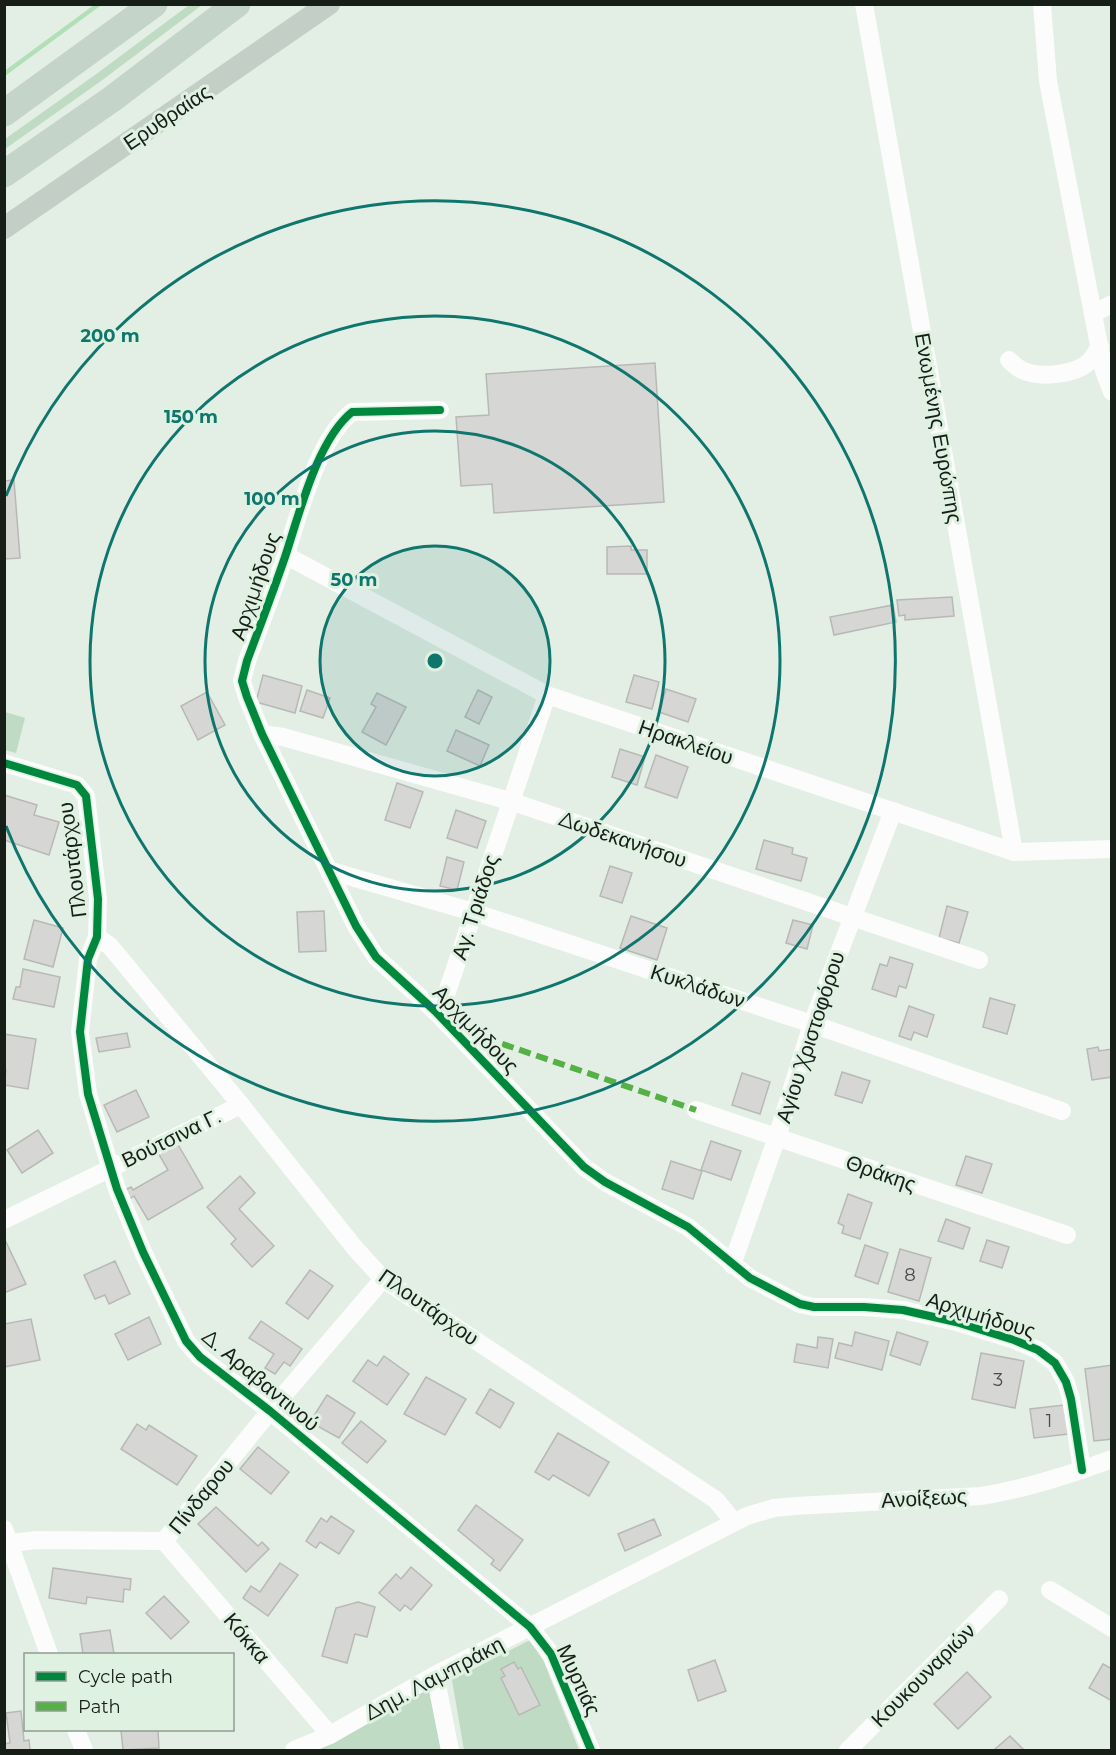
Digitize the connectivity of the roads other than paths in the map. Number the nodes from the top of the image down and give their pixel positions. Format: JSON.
{"nodes":[{"id":1,"x":154,"y":4,"type":"edge"},
{"id":2,"x":237,"y":4,"type":"edge"},
{"id":3,"x":328,"y":4,"type":"edge"},
{"id":4,"x":864,"y":4,"type":"edge"},
{"id":5,"x":1042,"y":4,"type":"edge"},
{"id":6,"x":4,"y":113,"type":"edge"},
{"id":7,"x":4,"y":174,"type":"edge"},
{"id":8,"x":4,"y":228,"type":"edge"},
{"id":9,"x":1112,"y":304,"type":"edge"},
{"id":10,"x":1094,"y":313,"type":"junction"},
{"id":11,"x":1100,"y":346,"type":"junction"},
{"id":12,"x":1009,"y":360,"type":"dead end"},
{"id":13,"x":1112,"y":392,"type":"edge"},
{"id":14,"x":440,"y":411,"type":"dead end"},
{"id":15,"x":285,"y":555,"type":"junction"},
{"id":16,"x":547,"y":695,"type":"junction"},
{"id":17,"x":262,"y":734,"type":"junction"},
{"id":18,"x":4,"y":763,"type":"edge"},
{"id":19,"x":510,"y":801,"type":"junction"},
{"id":20,"x":893,"y":811,"type":"junction"},
{"id":21,"x":1112,"y":832,"type":"edge"},
{"id":22,"x":1108,"y":849,"type":"edge"},
{"id":23,"x":1014,"y":852,"type":"junction"},
{"id":24,"x":331,"y":871,"type":"junction"},
{"id":25,"x":473,"y":912,"type":"junction"},
{"id":26,"x":851,"y":916,"type":"junction"},
{"id":27,"x":97,"y":937,"type":"junction"},
{"id":28,"x":979,"y":960,"type":"dead end"},
{"id":29,"x":435,"y":1011,"type":"junction"},
{"id":30,"x":812,"y":1024,"type":"junction"},
{"id":31,"x":241,"y":1105,"type":"junction"},
{"id":32,"x":696,"y":1110,"type":"dead end"},
{"id":33,"x":1062,"y":1111,"type":"dead end"},
{"id":34,"x":777,"y":1137,"type":"junction"},
{"id":35,"x":110,"y":1168,"type":"junction"},
{"id":36,"x":4,"y":1220,"type":"edge"},
{"id":37,"x":1067,"y":1235,"type":"dead end"},
{"id":38,"x":732,"y":1265,"type":"junction"},
{"id":39,"x":383,"y":1279,"type":"junction"},
{"id":40,"x":270,"y":1411,"type":"junction"},
{"id":41,"x":1112,"y":1459,"type":"edge"},
{"id":42,"x":1082,"y":1470,"type":"junction"},
{"id":43,"x":733,"y":1521,"type":"junction"},
{"id":44,"x":6,"y":1539,"type":"edge"},
{"id":45,"x":164,"y":1540,"type":"junction"},
{"id":46,"x":1050,"y":1590,"type":"dead end"},
{"id":47,"x":999,"y":1599,"type":"dead end"},
{"id":48,"x":530,"y":1627,"type":"junction"},
{"id":49,"x":1112,"y":1628,"type":"edge"},
{"id":50,"x":50,"y":1653,"type":"edge"},
{"id":51,"x":435,"y":1675,"type":"junction"},
{"id":52,"x":76,"y":1731,"type":"edge"},
{"id":53,"x":330,"y":1735,"type":"junction"},
{"id":54,"x":84,"y":1750,"type":"edge"},
{"id":55,"x":294,"y":1750,"type":"edge"},
{"id":56,"x":450,"y":1750,"type":"edge"},
{"id":57,"x":591,"y":1750,"type":"edge"},
{"id":58,"x":848,"y":1750,"type":"edge"}],
"edges":[{"from":1,"to":6,"type":"highway"},
{"from":2,"to":7,"type":"highway"},
{"from":3,"to":8,"type":"main road","name":"Ερυθραίας"},
{"from":4,"to":23,"type":"street","name":"Ενωμένης Ευρώπης"},
{"from":5,"to":10,"type":"street"},
{"from":9,"to":10,"type":"street"},
{"from":10,"to":11,"type":"street"},
{"from":11,"to":12,"type":"street"},
{"from":11,"to":13,"type":"street"},
{"from":14,"to":15,"type":"street","name":"Αρχιμήδους"},
{"from":15,"to":16,"type":"street","name":"Ηρακλείου"},
{"from":15,"to":17,"type":"street","name":"Αρχιμήδους"},
{"from":16,"to":19,"type":"street","name":"Αγ. Τριάδος"},
{"from":16,"to":20,"type":"street","name":"Ηρακλείου"},
{"from":17,"to":19,"type":"street","name":"Δωδεκανήσου"},
{"from":17,"to":24,"type":"street","name":"Αρχιμήδους"},
{"from":18,"to":27,"type":"street","name":"Πλουτάρχου"},
{"from":19,"to":25,"type":"street","name":"Αγ. Τριάδος"},
{"from":19,"to":26,"type":"street","name":"Δωδεκανήσου"},
{"from":20,"to":23,"type":"street","name":"Ηρακλείου"},
{"from":20,"to":26,"type":"street","name":"Αγίου Χριστοφόρου"},
{"from":21,"to":22,"type":"street"},
{"from":22,"to":23,"type":"street","name":"Ηρακλείου"},
{"from":24,"to":25,"type":"street","name":"Κυκλάδων"},
{"from":24,"to":29,"type":"street","name":"Αρχιμήδους"},
{"from":25,"to":29,"type":"street","name":"Αγ. Τριάδος"},
{"from":25,"to":30,"type":"street","name":"Κυκλάδων"},
{"from":26,"to":28,"type":"street","name":"Δωδεκανήσου"},
{"from":26,"to":30,"type":"street","name":"Αγίου Χριστοφόρου"},
{"from":27,"to":31,"type":"street","name":"Πλουτάρχου"},
{"from":27,"to":35,"type":"street","name":"Δ. Αραβαντινού"},
{"from":29,"to":38,"type":"street","name":"Αρχιμήδους"},
{"from":30,"to":33,"type":"street","name":"Κυκλάδων"},
{"from":30,"to":34,"type":"street","name":"Αγίου Χριστοφόρου"},
{"from":31,"to":35,"type":"street","name":"Βούτσινα Γ."},
{"from":31,"to":39,"type":"street","name":"Πλουτάρχου"},
{"from":32,"to":34,"type":"street","name":"Θράκης"},
{"from":34,"to":37,"type":"street","name":"Θράκης"},
{"from":34,"to":38,"type":"street","name":"Αγίου Χριστοφόρου"},
{"from":35,"to":36,"type":"street","name":"Βούτσινα Γ."},
{"from":35,"to":40,"type":"street","name":"Δ. Αραβαντινού"},
{"from":38,"to":42,"type":"street","name":"Αρχιμήδους"},
{"from":39,"to":40,"type":"street","name":"Πίνδαρου"},
{"from":39,"to":43,"type":"street","name":"Πλουτάρχου"},
{"from":40,"to":45,"type":"street","name":"Πίνδαρου"},
{"from":40,"to":48,"type":"street","name":"Δ. Αραβαντινού"},
{"from":41,"to":42,"type":"street","name":"Ανοίξεως"},
{"from":42,"to":43,"type":"street","name":"Ανοίξεως"},
{"from":43,"to":48,"type":"street","name":"Δημ. Λαμπράκη"},
{"from":44,"to":45,"type":"street","name":"Πίνδαρου"},
{"from":44,"to":50,"type":"street"},
{"from":45,"to":53,"type":"street","name":"Κόκκα"},
{"from":46,"to":49,"type":"street"},
{"from":47,"to":58,"type":"street","name":"Κουκουναριών"},
{"from":48,"to":51,"type":"street","name":"Δημ. Λαμπράκη"},
{"from":48,"to":57,"type":"street","name":"Μυρτιάς"},
{"from":51,"to":53,"type":"street","name":"Δημ. Λαμπράκη"},
{"from":51,"to":56,"type":"street"},
{"from":52,"to":54,"type":"street"},
{"from":53,"to":55,"type":"street","name":"Δημ. Λαμπράκη"}]}
